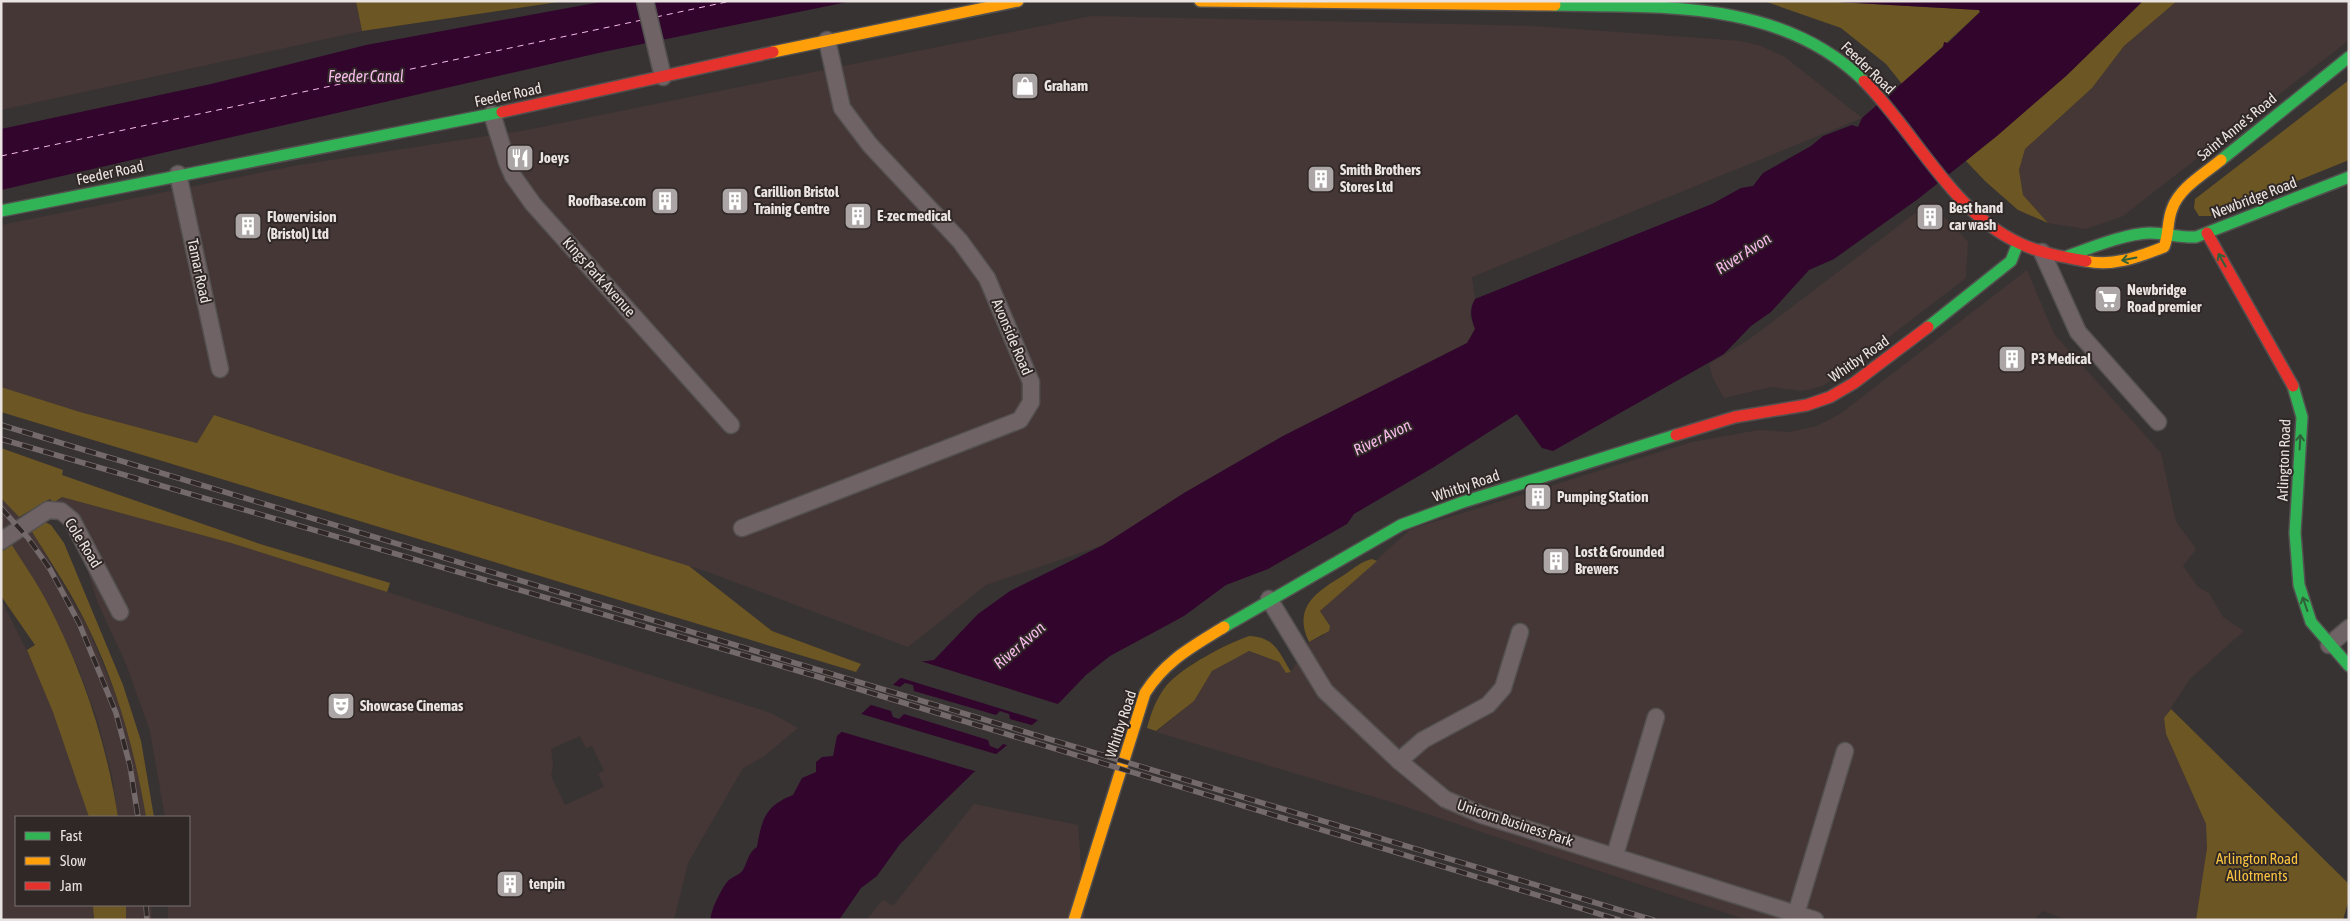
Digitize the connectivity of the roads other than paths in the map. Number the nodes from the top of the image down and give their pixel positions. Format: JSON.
{"nodes":[{"id":1,"x":645,"y":1,"type":"edge"},
{"id":2,"x":1018,"y":1,"type":"edge"},
{"id":3,"x":1200,"y":1,"type":"edge"},
{"id":4,"x":1691,"y":5,"type":"edge"},
{"id":5,"x":827,"y":40,"type":"junction"},
{"id":6,"x":2349,"y":57,"type":"edge"},
{"id":7,"x":663,"y":77,"type":"junction"},
{"id":8,"x":492,"y":114,"type":"junction"},
{"id":9,"x":178,"y":174,"type":"junction"},
{"id":10,"x":2349,"y":177,"type":"edge"},
{"id":11,"x":1,"y":211,"type":"edge"},
{"id":12,"x":2207,"y":233,"type":"junction"},
{"id":13,"x":2169,"y":236,"type":"junction"},
{"id":14,"x":2018,"y":243,"type":"junction"},
{"id":15,"x":2042,"y":252,"type":"junction"},
{"id":16,"x":2068,"y":256,"type":"junction"},
{"id":17,"x":220,"y":369,"type":"dead end"},
{"id":18,"x":2158,"y":422,"type":"dead end"},
{"id":19,"x":731,"y":425,"type":"dead end"},
{"id":20,"x":742,"y":528,"type":"dead end"},
{"id":21,"x":1,"y":541,"type":"edge"},
{"id":22,"x":1269,"y":599,"type":"junction"},
{"id":23,"x":120,"y":612,"type":"dead end"},
{"id":24,"x":2349,"y":628,"type":"edge"},
{"id":25,"x":1520,"y":632,"type":"dead end"},
{"id":26,"x":2329,"y":645,"type":"junction"},
{"id":27,"x":2349,"y":666,"type":"edge"},
{"id":28,"x":1656,"y":717,"type":"dead end"},
{"id":29,"x":1845,"y":750,"type":"dead end"},
{"id":30,"x":1399,"y":761,"type":"junction"},
{"id":31,"x":1615,"y":855,"type":"junction"},
{"id":32,"x":1796,"y":914,"type":"junction"},
{"id":33,"x":1074,"y":920,"type":"edge"},
{"id":34,"x":1814,"y":920,"type":"edge"}],
"edges":[{"from":1,"to":7,"type":"street"},
{"from":2,"to":5,"type":"street","name":"Feeder Road"},
{"from":3,"to":4,"type":"street","name":"Feeder Road"},
{"from":4,"to":14,"type":"street","name":"Feeder Road"},
{"from":5,"to":7,"type":"street","name":"Feeder Road"},
{"from":5,"to":20,"type":"street","name":"Avonside Road"},
{"from":6,"to":13,"type":"street","name":"Saint Anne's Road"},
{"from":7,"to":8,"type":"street","name":"Feeder Road"},
{"from":8,"to":9,"type":"street","name":"Feeder Road"},
{"from":8,"to":19,"type":"street","name":"Kings Park Avenue"},
{"from":9,"to":11,"type":"street","name":"Feeder Road"},
{"from":9,"to":17,"type":"street","name":"Tamar Road"},
{"from":10,"to":12,"type":"street","name":"Newbridge Road"},
{"from":12,"to":13,"type":"street","name":"Newbridge Road"},
{"from":26,"to":12,"type":"street","name":"Arlington Road","one_way":true},
{"from":13,"to":16,"type":"street","name":"Newbridge Road"},
{"from":13,"to":16,"type":"street","name":"Newbridge Road","one_way":true},
{"from":14,"to":15,"type":"street","name":"Feeder Road"},
{"from":14,"to":22,"type":"street","name":"Whitby Road"},
{"from":15,"to":16,"type":"street","name":"Newbridge Road"},
{"from":15,"to":18,"type":"street"},
{"from":21,"to":23,"type":"street","name":"Cole Road"},
{"from":22,"to":30,"type":"street","name":"Unicorn Business Park"},
{"from":22,"to":33,"type":"street","name":"Whitby Road"},
{"from":24,"to":26,"type":"street"},
{"from":25,"to":30,"type":"street"},
{"from":26,"to":27,"type":"street","name":"Arlington Road"},
{"from":28,"to":31,"type":"street"},
{"from":29,"to":32,"type":"street"},
{"from":30,"to":31,"type":"street","name":"Unicorn Business Park"},
{"from":31,"to":32,"type":"street","name":"Unicorn Business Park"},
{"from":32,"to":34,"type":"street","name":"Unicorn Business Park"}]}
